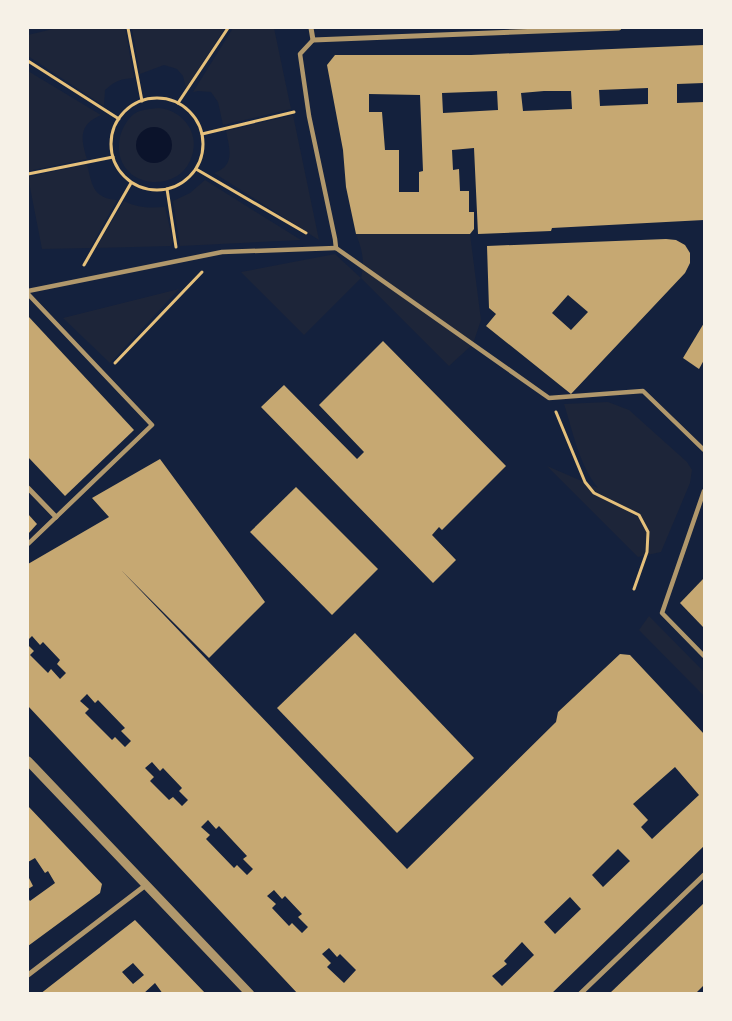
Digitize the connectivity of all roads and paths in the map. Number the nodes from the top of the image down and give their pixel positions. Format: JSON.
{"nodes":[{"id":1,"x":128,"y":28,"type":"edge"},
{"id":2,"x":228,"y":28,"type":"edge"},
{"id":3,"x":311,"y":28,"type":"edge"},
{"id":4,"x":619,"y":28,"type":"edge"},
{"id":5,"x":313,"y":40,"type":"junction"},
{"id":6,"x":28,"y":60,"type":"edge"},
{"id":7,"x":142,"y":101,"type":"junction"},
{"id":8,"x":178,"y":103,"type":"junction"},
{"id":9,"x":308,"y":108,"type":"junction"},
{"id":10,"x":119,"y":118,"type":"junction"},
{"id":11,"x":202,"y":134,"type":"junction"},
{"id":12,"x":113,"y":157,"type":"junction"},
{"id":13,"x":196,"y":169,"type":"junction"},
{"id":14,"x":28,"y":174,"type":"edge"},
{"id":15,"x":131,"y":183,"type":"junction"},
{"id":16,"x":167,"y":190,"type":"junction"},
{"id":17,"x":334,"y":248,"type":"junction"},
{"id":18,"x":222,"y":252,"type":"junction"},
{"id":19,"x":179,"y":260,"type":"junction"},
{"id":20,"x":75,"y":280,"type":"junction"},
{"id":21,"x":28,"y":293,"type":"edge"},
{"id":22,"x":104,"y":374,"type":"junction"},
{"id":23,"x":549,"y":398,"type":"junction"},
{"id":24,"x":704,"y":450,"type":"edge"},
{"id":25,"x":28,"y":488,"type":"edge"},
{"id":26,"x":704,"y":491,"type":"edge"},
{"id":27,"x":56,"y":517,"type":"junction"},
{"id":28,"x":28,"y":544,"type":"edge"},
{"id":29,"x":634,"y":589,"type":"dead end"},
{"id":30,"x":704,"y":656,"type":"edge"},
{"id":31,"x":28,"y":762,"type":"edge"},
{"id":32,"x":704,"y":875,"type":"edge"},
{"id":33,"x":146,"y":885,"type":"junction"},
{"id":34,"x":28,"y":975,"type":"edge"},
{"id":35,"x":250,"y":994,"type":"edge"},
{"id":36,"x":580,"y":994,"type":"edge"}],
"edges":[{"from":1,"to":7,"type":"path"},
{"from":2,"to":8,"type":"path"},
{"from":3,"to":5,"type":"street"},
{"from":4,"to":5,"type":"street"},
{"from":5,"to":9,"type":"street"},
{"from":6,"to":10,"type":"path"},
{"from":7,"to":8,"type":"path"},
{"from":7,"to":10,"type":"path"},
{"from":8,"to":11,"type":"path"},
{"from":9,"to":11,"type":"path"},
{"from":9,"to":17,"type":"street"},
{"from":10,"to":12,"type":"path"},
{"from":11,"to":13,"type":"path"},
{"from":12,"to":14,"type":"path"},
{"from":12,"to":15,"type":"path"},
{"from":13,"to":16,"type":"path"},
{"from":13,"to":17,"type":"path"},
{"from":15,"to":16,"type":"path"},
{"from":15,"to":20,"type":"path"},
{"from":16,"to":19,"type":"path"},
{"from":17,"to":18,"type":"street"},
{"from":17,"to":23,"type":"street"},
{"from":18,"to":19,"type":"street"},
{"from":18,"to":22,"type":"path"},
{"from":19,"to":20,"type":"street"},
{"from":20,"to":21,"type":"street"},
{"from":21,"to":22,"type":"street"},
{"from":22,"to":27,"type":"street"},
{"from":23,"to":24,"type":"street"},
{"from":23,"to":29,"type":"path"},
{"from":25,"to":27,"type":"street"},
{"from":26,"to":30,"type":"street"},
{"from":27,"to":28,"type":"street"},
{"from":31,"to":33,"type":"street"},
{"from":32,"to":36,"type":"street"},
{"from":33,"to":34,"type":"street"},
{"from":33,"to":35,"type":"street"}]}
